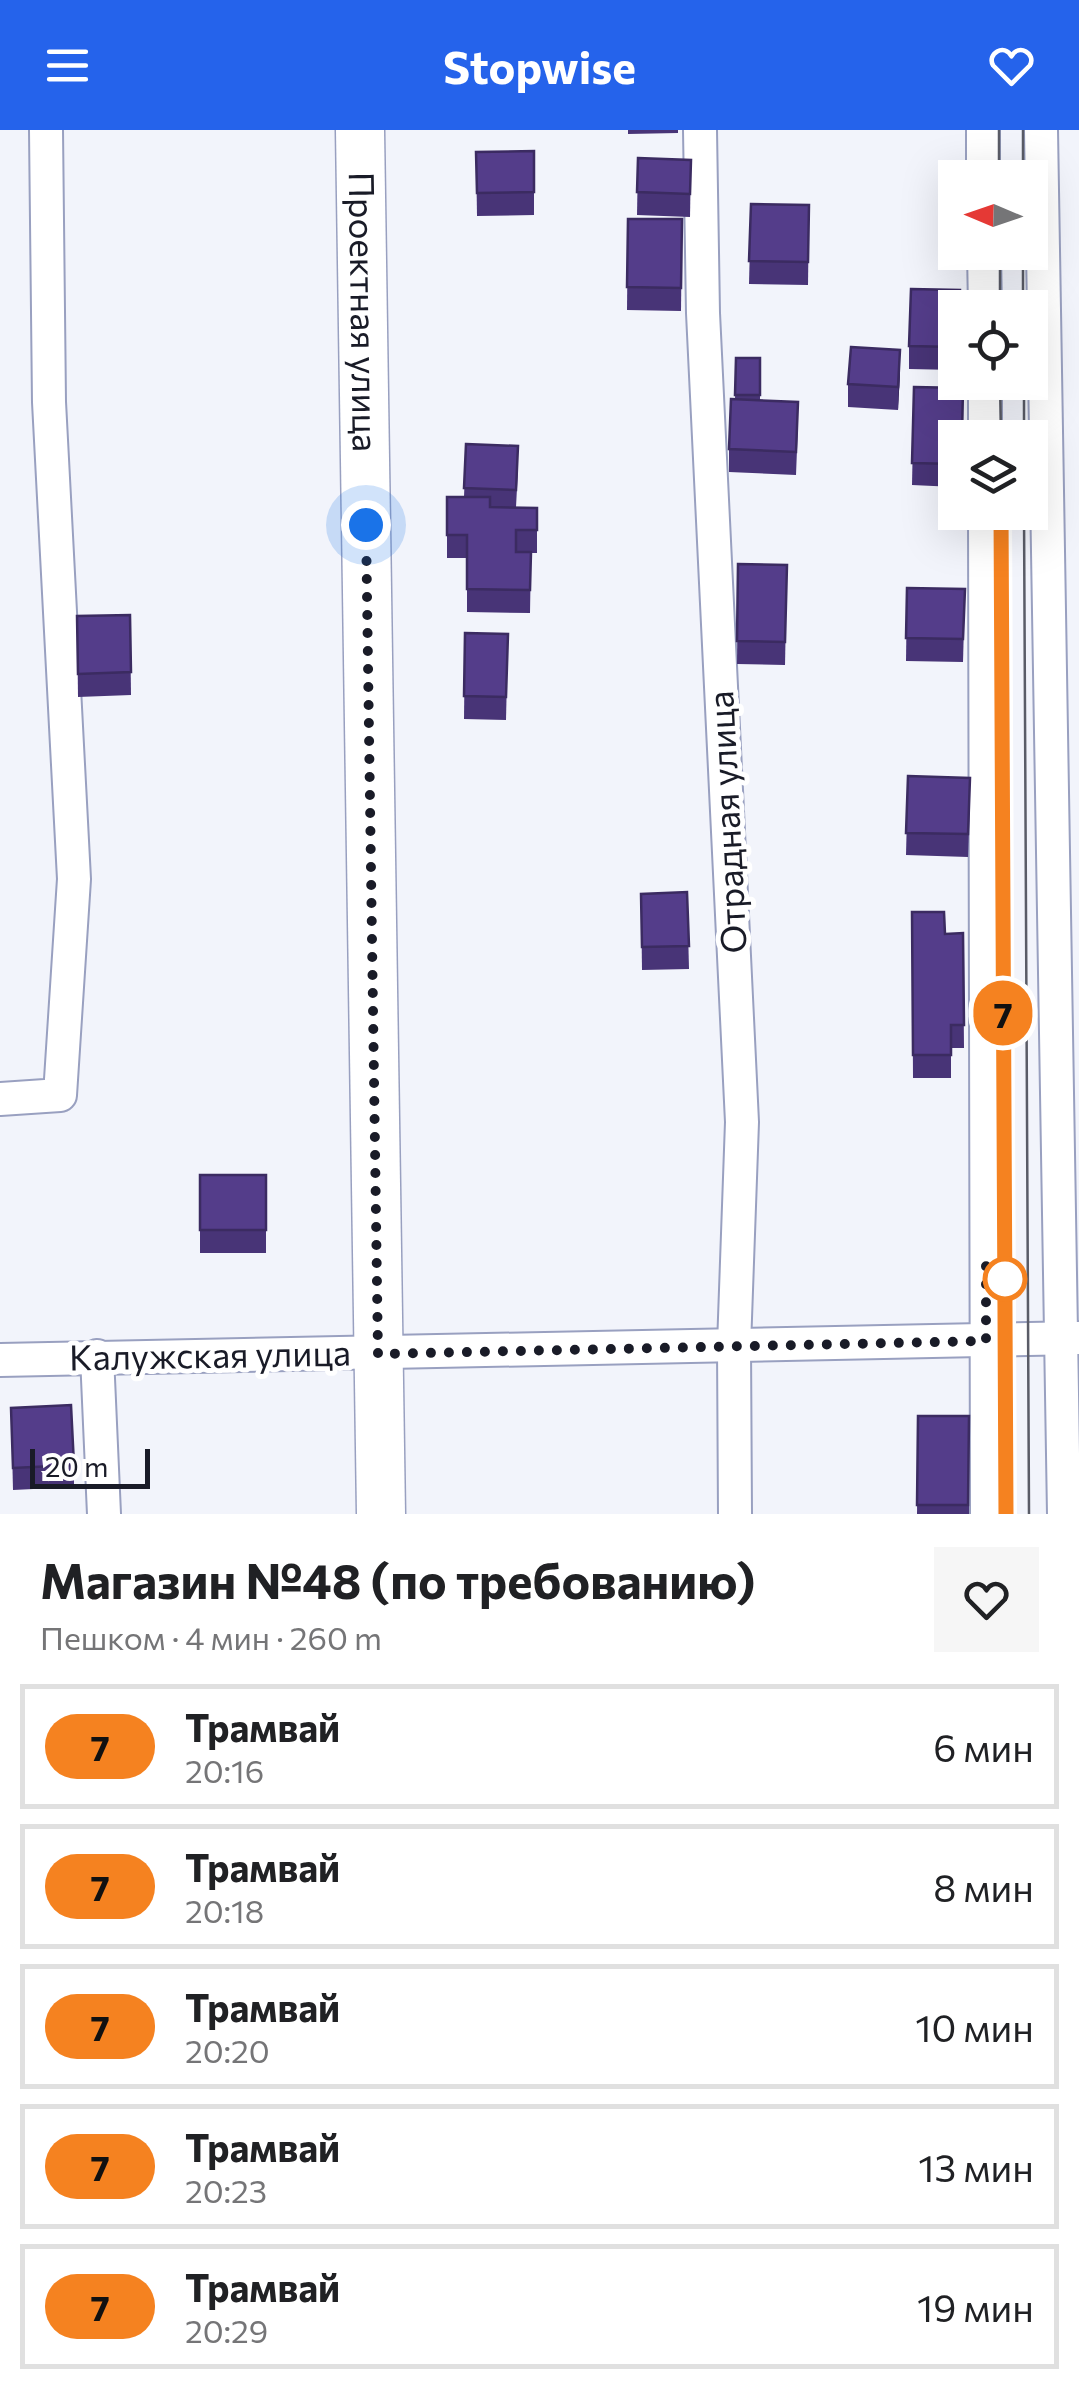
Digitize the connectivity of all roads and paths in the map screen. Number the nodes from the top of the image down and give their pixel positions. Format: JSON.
{"nodes":[{"id":1,"x":46,"y":130,"type":"edge"},
{"id":2,"x":360,"y":130,"type":"edge"},
{"id":3,"x":700,"y":130,"type":"edge"},
{"id":4,"x":982,"y":130,"type":"edge"},
{"id":5,"x":1041,"y":130,"type":"edge"},
{"id":6,"x":983,"y":160,"type":"edge"},
{"id":7,"x":986,"y":530,"type":"edge"},
{"id":8,"x":0,"y":1099,"type":"edge"},
{"id":9,"x":1071,"y":1338,"type":"edge"},
{"id":10,"x":986,"y":1341,"type":"junction"},
{"id":11,"x":734,"y":1346,"type":"junction"},
{"id":12,"x":378,"y":1354,"type":"junction"},
{"id":13,"x":97,"y":1356,"type":"junction"},
{"id":14,"x":0,"y":1360,"type":"edge"},
{"id":15,"x":104,"y":1514,"type":"edge"},
{"id":16,"x":381,"y":1514,"type":"edge"},
{"id":17,"x":734,"y":1514,"type":"edge"},
{"id":18,"x":987,"y":1514,"type":"edge"},
{"id":19,"x":1064,"y":1514,"type":"edge"}],
"edges":[{"from":1,"to":8,"type":"street"},
{"from":2,"to":12,"type":"main road","name":"Проектная улица"},
{"from":3,"to":11,"type":"street","name":"Отрадная улица"},
{"from":4,"to":6,"type":"street"},
{"from":5,"to":9,"type":"street"},
{"from":7,"to":10,"type":"street"},
{"from":9,"to":10,"type":"street","name":"Калужская улица"},
{"from":9,"to":19,"type":"street"},
{"from":10,"to":11,"type":"street","name":"Калужская улица"},
{"from":10,"to":18,"type":"street"},
{"from":11,"to":12,"type":"street","name":"Калужская улица"},
{"from":11,"to":17,"type":"street","name":"Отрадная улица"},
{"from":12,"to":13,"type":"street","name":"Калужская улица"},
{"from":12,"to":16,"type":"main road","name":"Проектная улица"},
{"from":13,"to":14,"type":"street","name":"Калужская улица"},
{"from":13,"to":15,"type":"street"}]}
